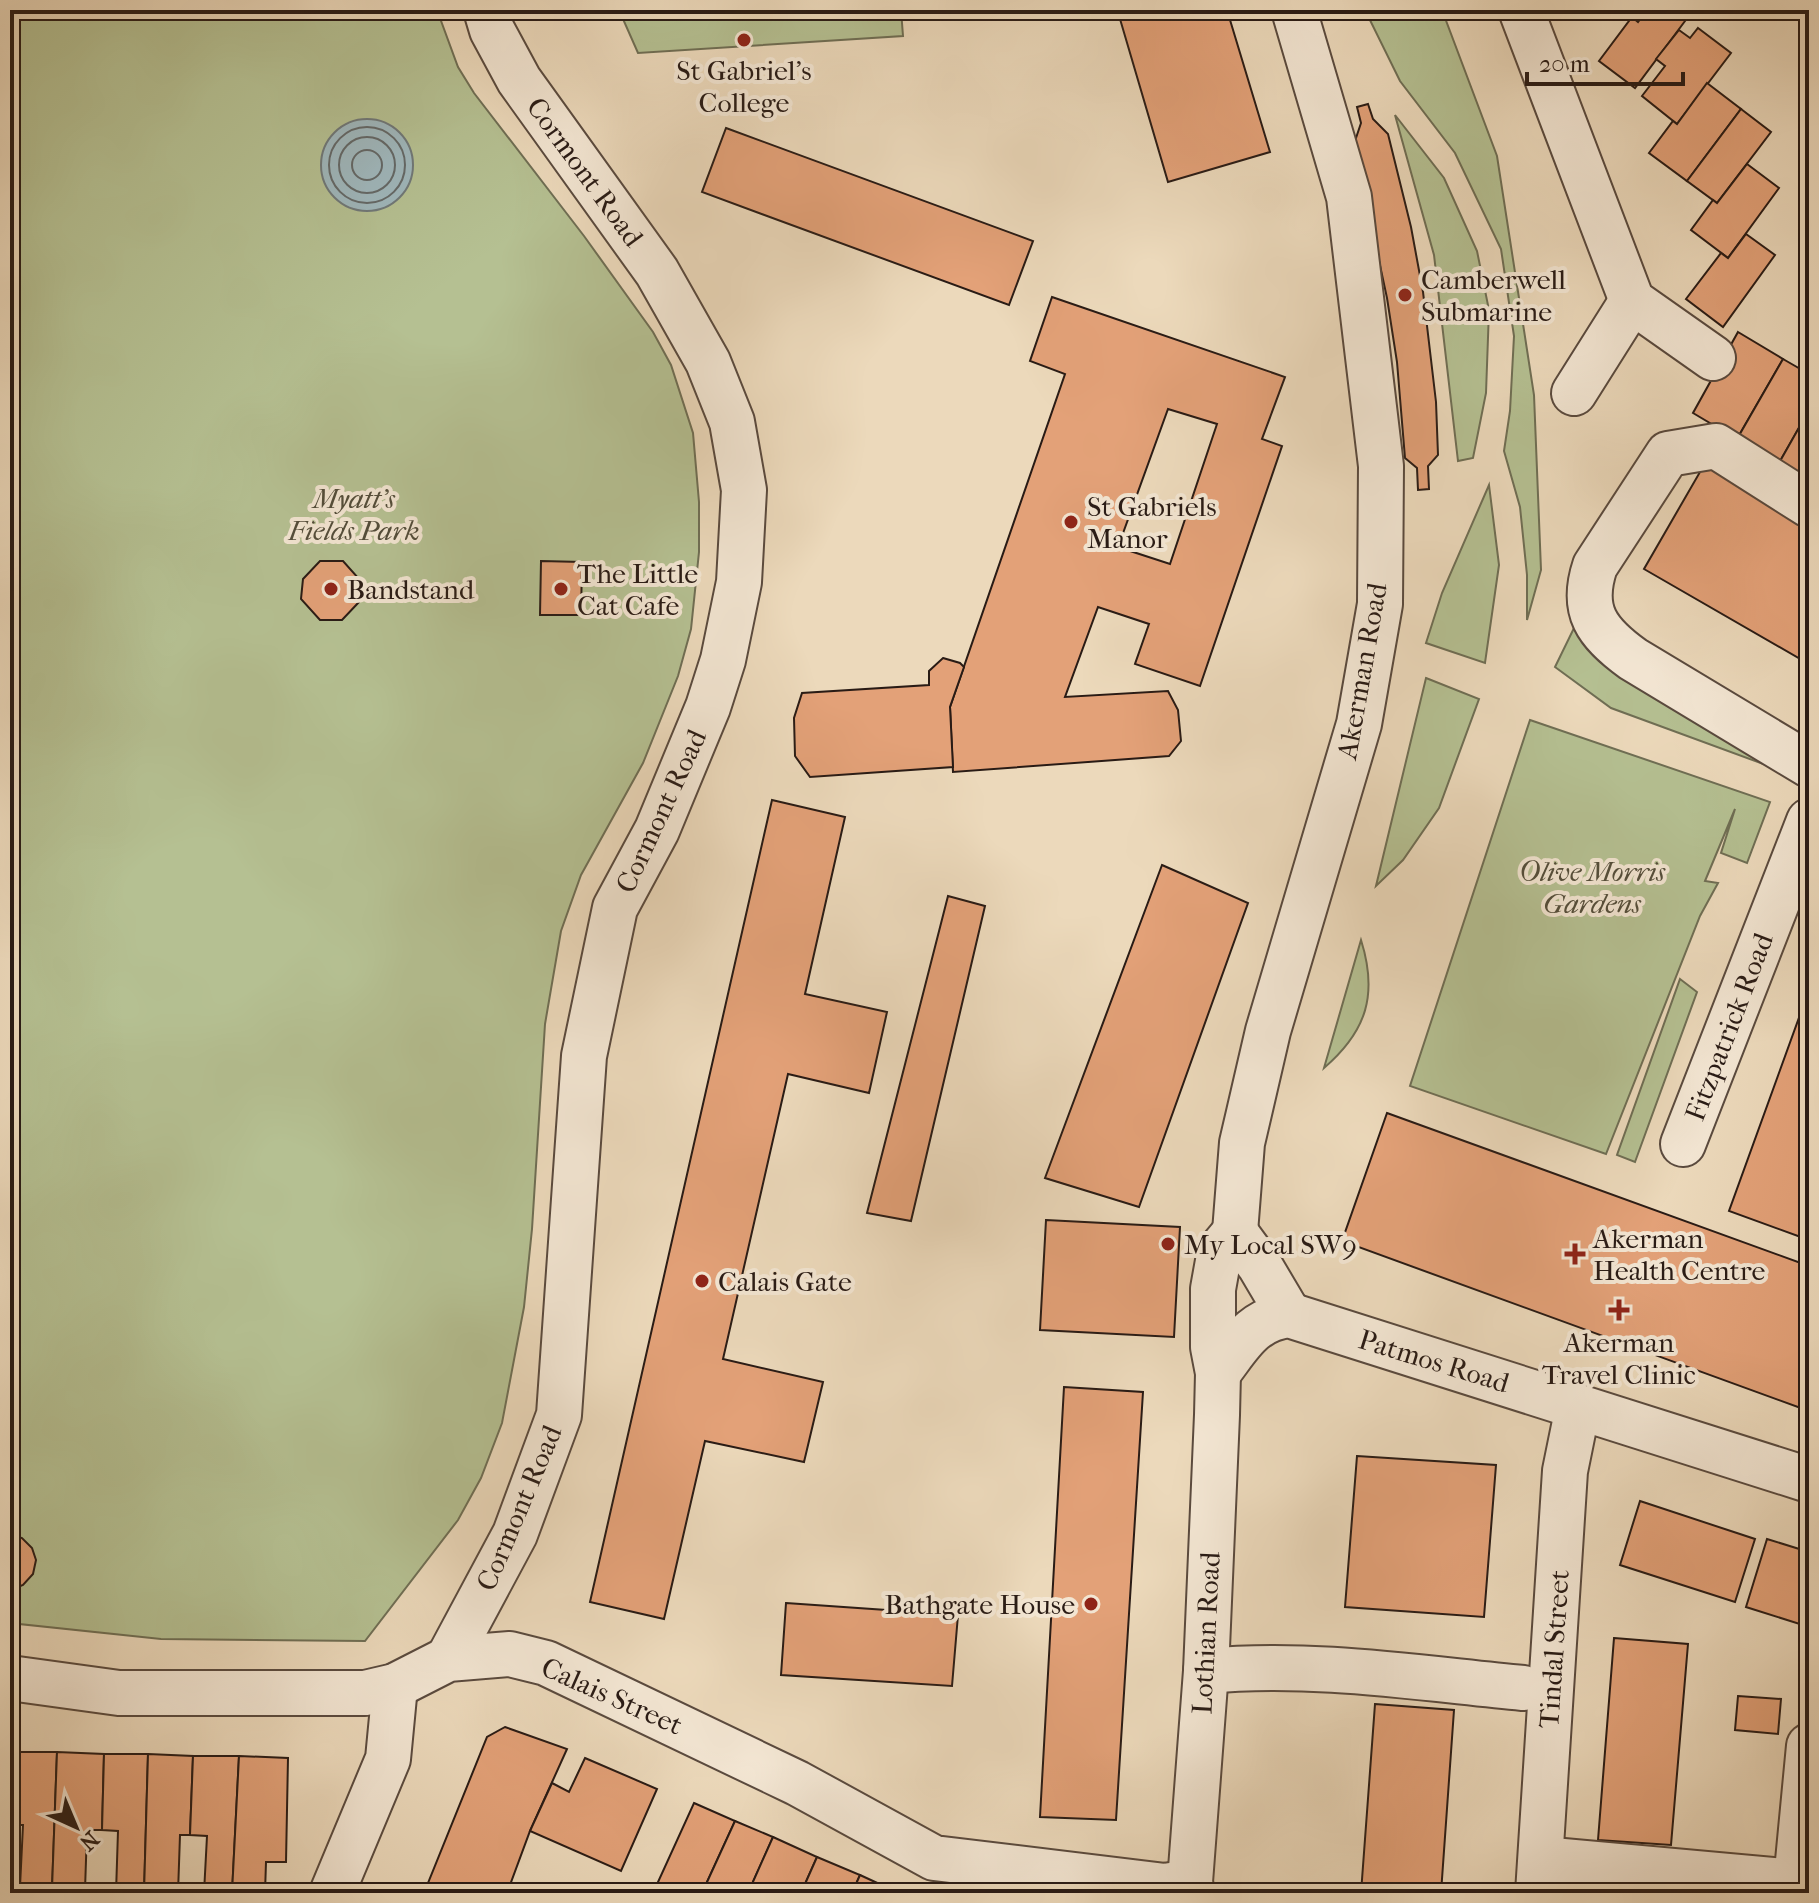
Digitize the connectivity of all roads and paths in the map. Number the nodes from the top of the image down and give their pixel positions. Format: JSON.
{"nodes":[{"id":1,"x":486,"y":10,"type":"edge"},
{"id":2,"x":1294,"y":10,"type":"edge"},
{"id":3,"x":1521,"y":10,"type":"edge"},
{"id":4,"x":1632,"y":301,"type":"junction"},
{"id":5,"x":1713,"y":358,"type":"dead end"},
{"id":6,"x":1574,"y":393,"type":"dead end"},
{"id":7,"x":1809,"y":505,"type":"edge"},
{"id":8,"x":1809,"y":765,"type":"edge"},
{"id":9,"x":1809,"y":821,"type":"edge"},
{"id":10,"x":1683,"y":1144,"type":"dead end"},
{"id":11,"x":1235,"y":1232,"type":"junction"},
{"id":12,"x":1289,"y":1315,"type":"junction"},
{"id":13,"x":1218,"y":1373,"type":"junction"},
{"id":14,"x":1578,"y":1407,"type":"junction"},
{"id":15,"x":1809,"y":1480,"type":"edge"},
{"id":16,"x":448,"y":1659,"type":"junction"},
{"id":17,"x":1206,"y":1671,"type":"junction"},
{"id":18,"x":10,"y":1678,"type":"edge"},
{"id":19,"x":395,"y":1686,"type":"junction"},
{"id":20,"x":1523,"y":1688,"type":"dead end"},
{"id":21,"x":1809,"y":1746,"type":"edge"},
{"id":22,"x":1540,"y":1876,"type":"edge"},
{"id":23,"x":1191,"y":1888,"type":"edge"},
{"id":24,"x":332,"y":1893,"type":"edge"}],
"edges":[{"from":1,"to":16,"type":"street","name":"Cormont Road"},
{"from":2,"to":11,"type":"street","name":"Akerman Road"},
{"from":3,"to":4,"type":"street"},
{"from":4,"to":5,"type":"street"},
{"from":4,"to":6,"type":"street"},
{"from":7,"to":8,"type":"street"},
{"from":9,"to":10,"type":"street","name":"Fitzpatrick Road"},
{"from":11,"to":12,"type":"street"},
{"from":11,"to":13,"type":"street","name":"Lothian Road"},
{"from":12,"to":13,"type":"street"},
{"from":12,"to":14,"type":"street","name":"Patmos Road"},
{"from":13,"to":17,"type":"street","name":"Lothian Road"},
{"from":14,"to":15,"type":"street","name":"Patmos Road"},
{"from":14,"to":22,"type":"street","name":"Tindal Street"},
{"from":16,"to":19,"type":"street","name":"Calais Street"},
{"from":16,"to":23,"type":"street","name":"Calais Street"},
{"from":17,"to":20,"type":"street"},
{"from":17,"to":23,"type":"street","name":"Lothian Road"},
{"from":18,"to":19,"type":"street","name":"Calais Street"},
{"from":19,"to":24,"type":"street"},
{"from":21,"to":22,"type":"street"}]}
